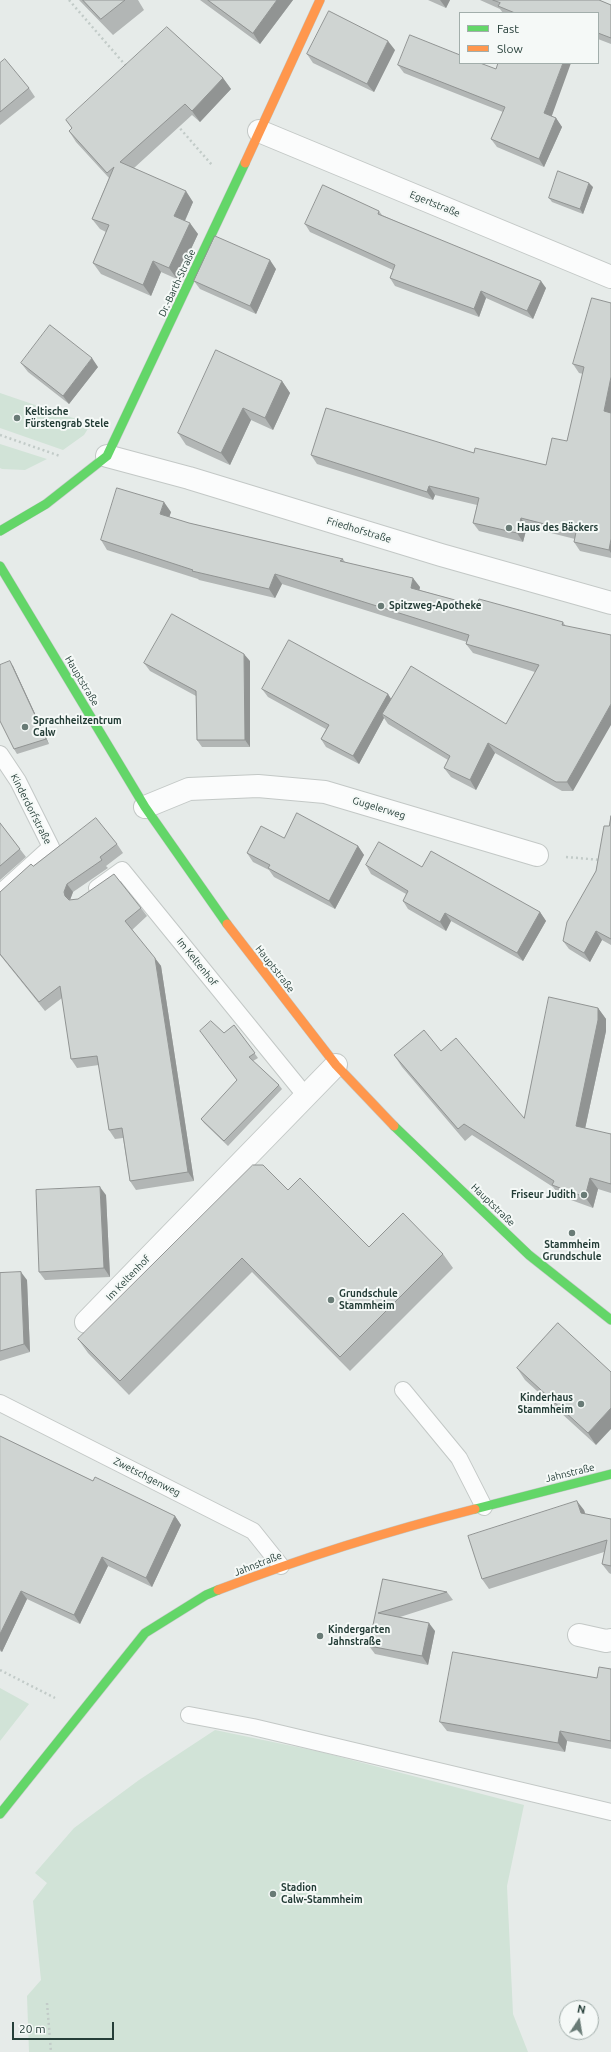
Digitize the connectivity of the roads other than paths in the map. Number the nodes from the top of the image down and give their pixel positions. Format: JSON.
{"nodes":[{"id":1,"x":320,"y":0,"type":"edge"},
{"id":2,"x":259,"y":131,"type":"junction"},
{"id":3,"x":611,"y":277,"type":"edge"},
{"id":4,"x":107,"y":456,"type":"junction"},
{"id":5,"x":0,"y":531,"type":"edge"},
{"id":6,"x":1,"y":568,"type":"edge"},
{"id":7,"x":611,"y":602,"type":"edge"},
{"id":8,"x":0,"y":754,"type":"edge"},
{"id":9,"x":146,"y":807,"type":"junction"},
{"id":10,"x":537,"y":855,"type":"road end"},
{"id":11,"x":0,"y":893,"type":"edge"},
{"id":12,"x":86,"y":896,"type":"edge"},
{"id":13,"x":336,"y":1065,"type":"junction"},
{"id":14,"x":305,"y":1095,"type":"junction"},
{"id":15,"x":611,"y":1320,"type":"edge"},
{"id":16,"x":86,"y":1322,"type":"dead end"},
{"id":17,"x":403,"y":1390,"type":"dead end"},
{"id":18,"x":0,"y":1403,"type":"edge"},
{"id":19,"x":611,"y":1474,"type":"edge"},
{"id":20,"x":484,"y":1507,"type":"junction"},
{"id":21,"x":281,"y":1566,"type":"junction"},
{"id":22,"x":579,"y":1636,"type":"dead end"},
{"id":23,"x":611,"y":1640,"type":"edge"},
{"id":24,"x":189,"y":1715,"type":"dead end"},
{"id":25,"x":611,"y":1812,"type":"edge"},
{"id":26,"x":0,"y":1814,"type":"edge"}],
"edges":[{"from":1,"to":2,"type":"street","name":"Dr.-Barth-Straße"},
{"from":2,"to":3,"type":"street","name":"Egertstraße"},
{"from":2,"to":4,"type":"street","name":"Dr.-Barth-Straße"},
{"from":4,"to":5,"type":"street","name":"Dr.-Barth-Straße"},
{"from":4,"to":7,"type":"street","name":"Friedhofstraße"},
{"from":6,"to":9,"type":"street","name":"Hauptstraße"},
{"from":8,"to":11,"type":"lane","name":"Kinderdorfstraße"},
{"from":9,"to":10,"type":"street","name":"Gugelerweg"},
{"from":9,"to":13,"type":"street","name":"Hauptstraße"},
{"from":12,"to":14,"type":"lane","name":"Im Keltenhof"},
{"from":13,"to":14,"type":"street","name":"Im Keltenhof"},
{"from":13,"to":15,"type":"street","name":"Hauptstraße"},
{"from":14,"to":16,"type":"street","name":"Im Keltenhof"},
{"from":17,"to":20,"type":"lane"},
{"from":18,"to":21,"type":"lane","name":"Zwetschgenweg"},
{"from":19,"to":20,"type":"street","name":"Jahnstraße"},
{"from":20,"to":21,"type":"street","name":"Jahnstraße"},
{"from":21,"to":26,"type":"street","name":"Jahnstraße"},
{"from":22,"to":23,"type":"street"},
{"from":24,"to":25,"type":"lane"}]}
